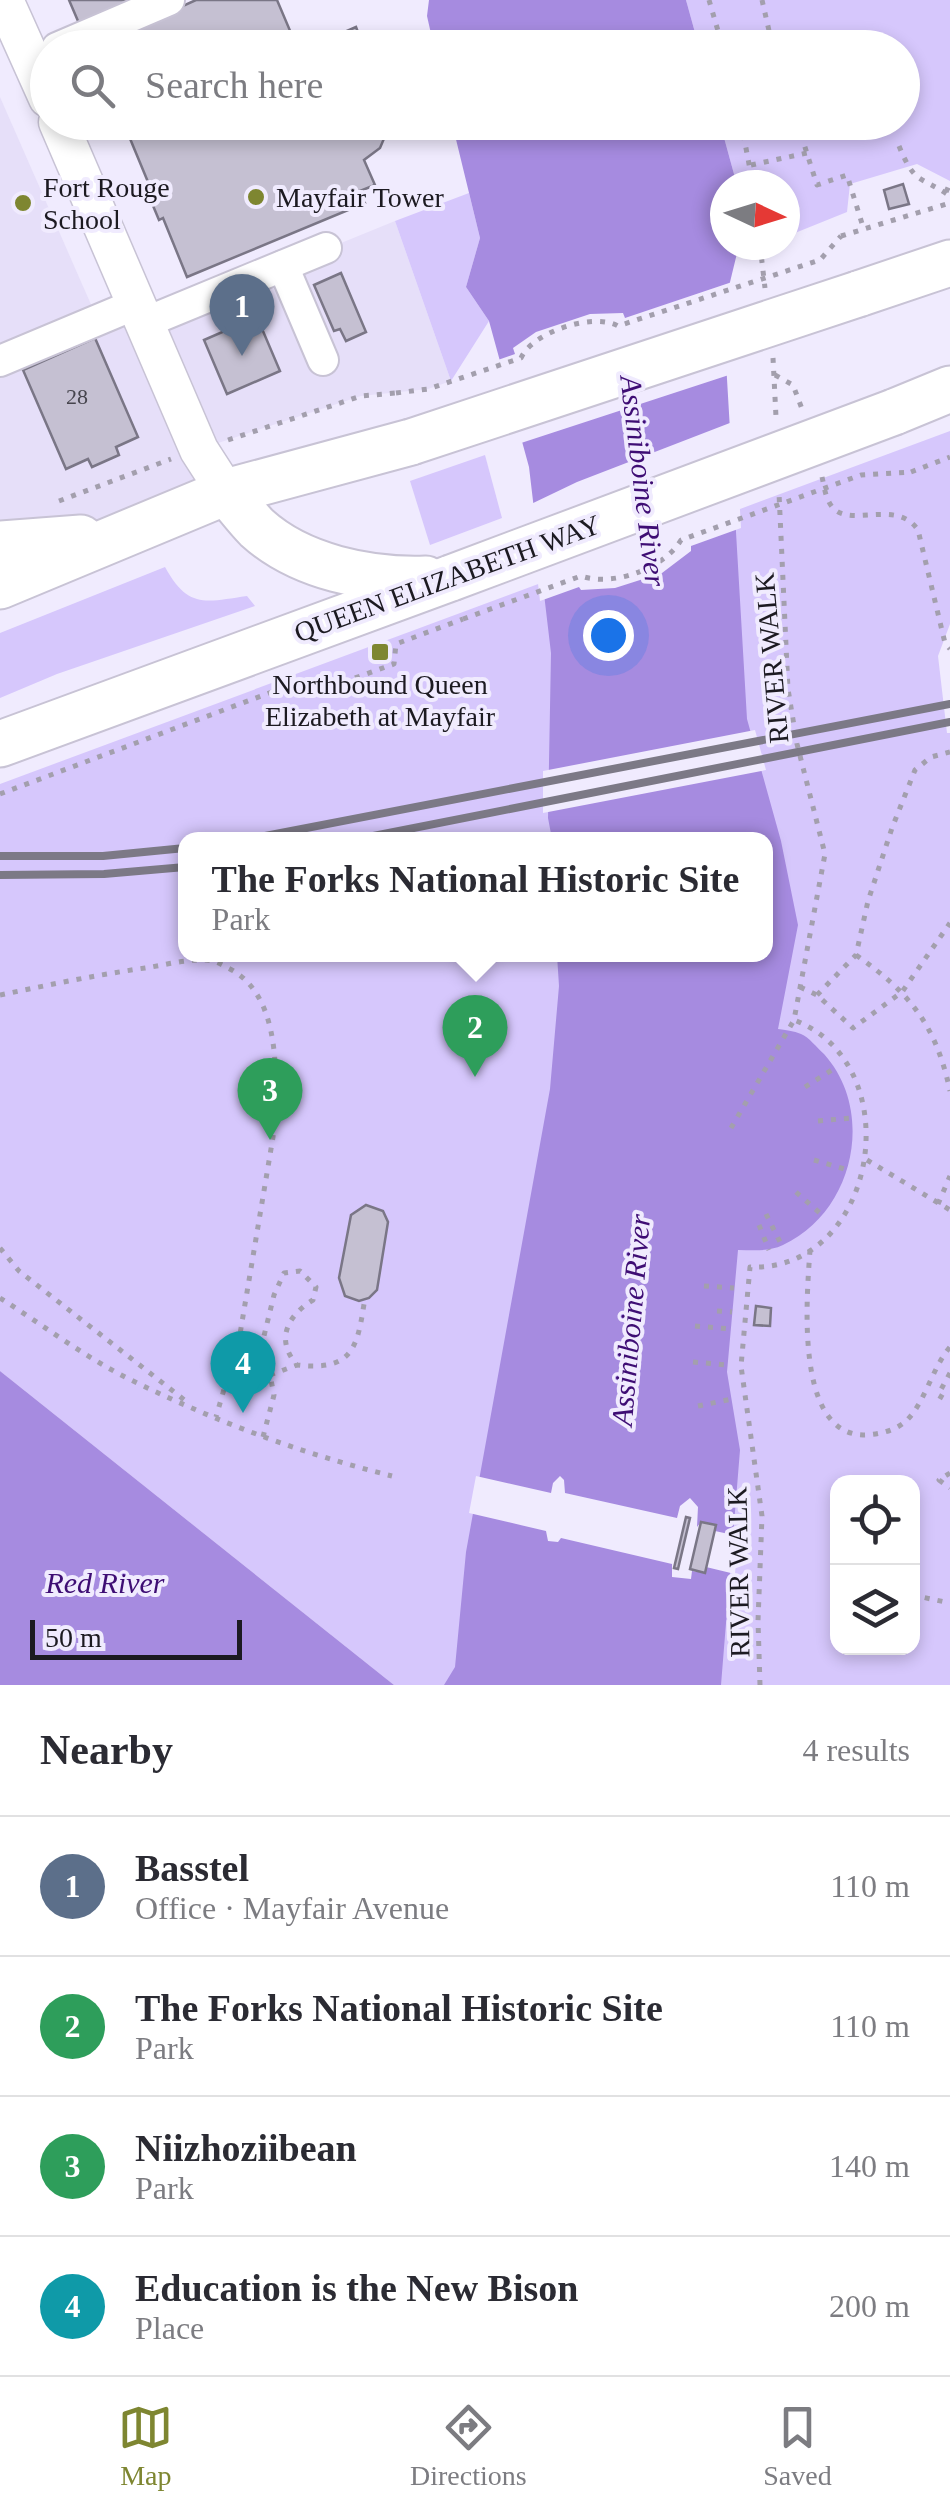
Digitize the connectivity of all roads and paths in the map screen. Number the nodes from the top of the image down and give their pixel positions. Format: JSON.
{"nodes":[{"id":1,"x":4,"y":0,"type":"edge"},
{"id":2,"x":169,"y":0,"type":"edge"},
{"id":3,"x":708,"y":0,"type":"edge"},
{"id":4,"x":762,"y":0,"type":"edge"},
{"id":5,"x":99,"y":30,"type":"edge"},
{"id":6,"x":717,"y":30,"type":"edge"},
{"id":7,"x":769,"y":30,"type":"edge"},
{"id":8,"x":30,"y":34,"type":"edge"},
{"id":9,"x":66,"y":140,"type":"edge"},
{"id":10,"x":745,"y":140,"type":"edge"},
{"id":11,"x":802,"y":140,"type":"edge"},
{"id":12,"x":900,"y":146,"type":"dead end"},
{"id":13,"x":807,"y":153,"type":"junction"},
{"id":14,"x":750,"y":165,"type":"junction"},
{"id":15,"x":751,"y":170,"type":"edge"},
{"id":16,"x":950,"y":183,"type":"edge"},
{"id":17,"x":948,"y":194,"type":"edge"},
{"id":18,"x":950,"y":203,"type":"edge"},
{"id":19,"x":864,"y":230,"type":"junction"},
{"id":20,"x":326,"y":248,"type":"dead end"},
{"id":21,"x":762,"y":260,"type":"edge"},
{"id":22,"x":950,"y":263,"type":"edge"},
{"id":23,"x":282,"y":266,"type":"junction"},
{"id":24,"x":766,"y":301,"type":"dead end"},
{"id":25,"x":140,"y":313,"type":"junction"},
{"id":26,"x":772,"y":356,"type":"dead end"},
{"id":27,"x":323,"y":360,"type":"dead end"},
{"id":28,"x":0,"y":361,"type":"edge"},
{"id":29,"x":775,"y":375,"type":"junction"},
{"id":30,"x":950,"y":389,"type":"edge"},
{"id":31,"x":803,"y":411,"type":"dead end"},
{"id":32,"x":776,"y":428,"type":"dead end"},
{"id":33,"x":234,"y":438,"type":"dead end"},
{"id":34,"x":950,"y":457,"type":"edge"},
{"id":35,"x":166,"y":461,"type":"dead end"},
{"id":36,"x":818,"y":466,"type":"dead end"},
{"id":37,"x":778,"y":480,"type":"dead end"},
{"id":38,"x":226,"y":492,"type":"junction"},
{"id":39,"x":48,"y":505,"type":"dead end"},
{"id":40,"x":123,"y":534,"type":"junction"},
{"id":41,"x":0,"y":544,"type":"edge"},
{"id":42,"x":0,"y":586,"type":"edge"},
{"id":43,"x":457,"y":598,"type":"junction"},
{"id":44,"x":950,"y":649,"type":"edge"},
{"id":45,"x":0,"y":744,"type":"edge"},
{"id":46,"x":950,"y":752,"type":"edge"},
{"id":47,"x":0,"y":794,"type":"edge"},
{"id":48,"x":950,"y":923,"type":"edge"},
{"id":49,"x":856,"y":955,"type":"junction"},
{"id":50,"x":189,"y":962,"type":"edge"},
{"id":51,"x":216,"y":962,"type":"edge"},
{"id":52,"x":800,"y":987,"type":"junction"},
{"id":53,"x":902,"y":992,"type":"junction"},
{"id":54,"x":818,"y":995,"type":"junction"},
{"id":55,"x":0,"y":996,"type":"edge"},
{"id":56,"x":794,"y":1020,"type":"junction"},
{"id":57,"x":836,"y":1068,"type":"dead end"},
{"id":58,"x":805,"y":1087,"type":"dead end"},
{"id":59,"x":950,"y":1091,"type":"edge"},
{"id":60,"x":851,"y":1118,"type":"dead end"},
{"id":61,"x":818,"y":1122,"type":"dead end"},
{"id":62,"x":731,"y":1128,"type":"dead end"},
{"id":63,"x":814,"y":1160,"type":"dead end"},
{"id":64,"x":867,"y":1160,"type":"junction"},
{"id":65,"x":848,"y":1170,"type":"dead end"},
{"id":66,"x":950,"y":1176,"type":"edge"},
{"id":67,"x":796,"y":1192,"type":"dead end"},
{"id":68,"x":938,"y":1204,"type":"junction"},
{"id":69,"x":950,"y":1210,"type":"edge"},
{"id":70,"x":766,"y":1214,"type":"dead end"},
{"id":71,"x":822,"y":1216,"type":"dead end"},
{"id":72,"x":759,"y":1224,"type":"dead end"},
{"id":73,"x":782,"y":1246,"type":"dead end"},
{"id":74,"x":0,"y":1248,"type":"edge"},
{"id":75,"x":769,"y":1250,"type":"dead end"},
{"id":76,"x":810,"y":1250,"type":"junction"},
{"id":77,"x":704,"y":1286,"type":"dead end"},
{"id":78,"x":734,"y":1288,"type":"dead end"},
{"id":79,"x":0,"y":1298,"type":"edge"},
{"id":80,"x":364,"y":1304,"type":"dead end"},
{"id":81,"x":717,"y":1311,"type":"dead end"},
{"id":82,"x":732,"y":1312,"type":"dead end"},
{"id":83,"x":695,"y":1326,"type":"dead end"},
{"id":84,"x":731,"y":1329,"type":"dead end"},
{"id":85,"x":950,"y":1347,"type":"edge"},
{"id":86,"x":693,"y":1362,"type":"dead end"},
{"id":87,"x":297,"y":1365,"type":"junction"},
{"id":88,"x":728,"y":1365,"type":"dead end"},
{"id":89,"x":950,"y":1374,"type":"edge"},
{"id":90,"x":270,"y":1375,"type":"junction"},
{"id":91,"x":732,"y":1399,"type":"dead end"},
{"id":92,"x":950,"y":1402,"type":"edge"},
{"id":93,"x":191,"y":1405,"type":"junction"},
{"id":94,"x":698,"y":1406,"type":"dead end"},
{"id":95,"x":216,"y":1417,"type":"junction"},
{"id":96,"x":262,"y":1438,"type":"junction"},
{"id":97,"x":950,"y":1473,"type":"edge"},
{"id":98,"x":392,"y":1476,"type":"dead end"},
{"id":99,"x":950,"y":1488,"type":"edge"},
{"id":100,"x":920,"y":1597,"type":"edge"},
{"id":101,"x":950,"y":1604,"type":"edge"},
{"id":102,"x":760,"y":1685,"type":"edge"}],
"edges":[{"from":1,"to":8,"type":"main road"},
{"from":2,"to":5,"type":"lane"},
{"from":3,"to":6,"type":"path"},
{"from":4,"to":7,"type":"path"},
{"from":9,"to":25,"type":"main road"},
{"from":10,"to":14,"type":"path"},
{"from":11,"to":13,"type":"path"},
{"from":12,"to":17,"type":"path"},
{"from":13,"to":14,"type":"path"},
{"from":13,"to":19,"type":"path"},
{"from":14,"to":15,"type":"path"},
{"from":16,"to":17,"type":"path"},
{"from":18,"to":19,"type":"path"},
{"from":19,"to":33,"type":"path","bridge":true},
{"from":20,"to":23,"type":"lane"},
{"from":21,"to":24,"type":"path"},
{"from":22,"to":38,"type":"highway","bridge":true},
{"from":23,"to":25,"type":"lane"},
{"from":23,"to":27,"type":"lane"},
{"from":25,"to":28,"type":"lane"},
{"from":25,"to":38,"type":"main road"},
{"from":26,"to":29,"type":"path"},
{"from":29,"to":31,"type":"path"},
{"from":29,"to":32,"type":"path"},
{"from":30,"to":43,"type":"highway","name":"QUEEN ELIZABETH WAY","bridge":true},
{"from":34,"to":43,"type":"path","bridge":true},
{"from":35,"to":39,"type":"path"},
{"from":36,"to":44,"type":"path"},
{"from":37,"to":52,"type":"path","name":"RIVER WALK"},
{"from":38,"to":40,"type":"highway"},
{"from":38,"to":43,"type":"highway"},
{"from":40,"to":41,"type":"highway"},
{"from":40,"to":42,"type":"highway"},
{"from":43,"to":45,"type":"highway","name":"QUEEN ELIZABETH WAY"},
{"from":43,"to":47,"type":"path"},
{"from":46,"to":49,"type":"path"},
{"from":48,"to":53,"type":"path"},
{"from":49,"to":53,"type":"path"},
{"from":49,"to":54,"type":"path"},
{"from":50,"to":55,"type":"path"},
{"from":51,"to":95,"type":"path"},
{"from":52,"to":54,"type":"path"},
{"from":52,"to":56,"type":"path","name":"RIVER WALK"},
{"from":53,"to":54,"type":"path"},
{"from":53,"to":59,"type":"path"},
{"from":56,"to":62,"type":"path"},
{"from":56,"to":64,"type":"path","name":"RIVER WALK"},
{"from":57,"to":58,"type":"path"},
{"from":60,"to":61,"type":"path"},
{"from":63,"to":65,"type":"path"},
{"from":64,"to":68,"type":"path"},
{"from":64,"to":76,"type":"path","name":"RIVER WALK"},
{"from":66,"to":68,"type":"path"},
{"from":67,"to":71,"type":"path"},
{"from":68,"to":69,"type":"path"},
{"from":70,"to":73,"type":"path"},
{"from":72,"to":75,"type":"path"},
{"from":74,"to":93,"type":"path"},
{"from":76,"to":85,"type":"path"},
{"from":76,"to":102,"type":"path","name":"RIVER WALK"},
{"from":77,"to":78,"type":"path"},
{"from":79,"to":93,"type":"path"},
{"from":80,"to":87,"type":"path"},
{"from":81,"to":82,"type":"path"},
{"from":83,"to":84,"type":"path"},
{"from":86,"to":88,"type":"path"},
{"from":87,"to":90,"type":"path"},
{"from":87,"to":90,"type":"path"},
{"from":89,"to":92,"type":"path"},
{"from":90,"to":96,"type":"path"},
{"from":91,"to":94,"type":"path"},
{"from":93,"to":95,"type":"path"},
{"from":95,"to":96,"type":"path"},
{"from":96,"to":98,"type":"path"},
{"from":97,"to":99,"type":"path"},
{"from":100,"to":101,"type":"path"}]}
